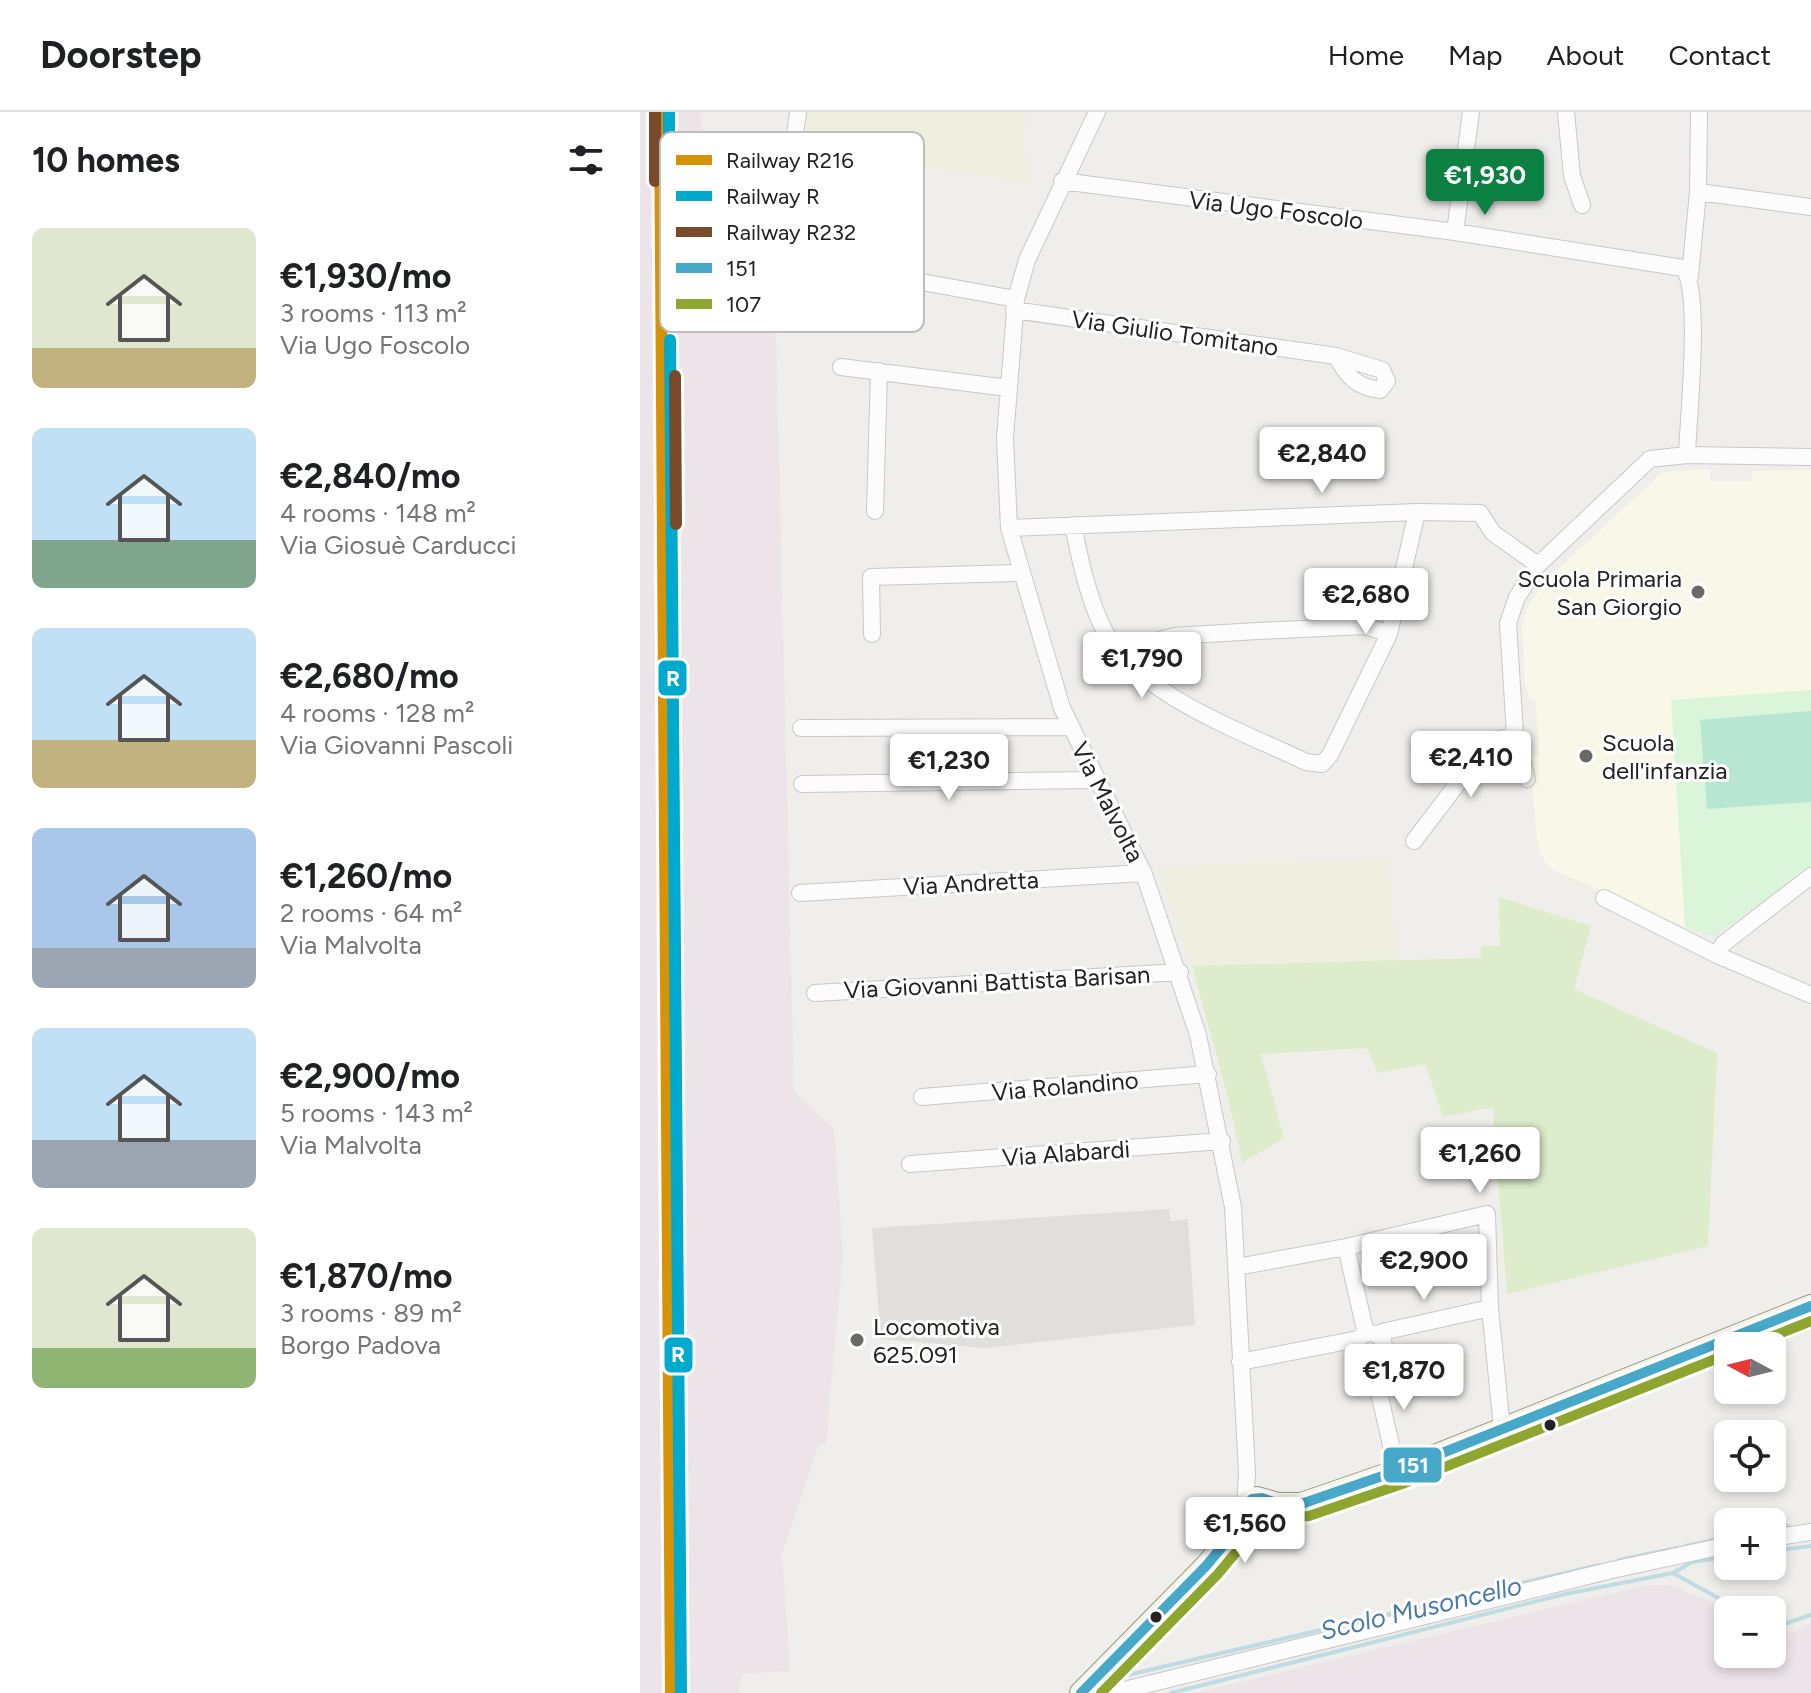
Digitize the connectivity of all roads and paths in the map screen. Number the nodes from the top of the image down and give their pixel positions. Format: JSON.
{"nodes":[{"id":1,"x":798,"y":112,"type":"edge"},
{"id":2,"x":1097,"y":112,"type":"edge"},
{"id":3,"x":1471,"y":112,"type":"edge"},
{"id":4,"x":1566,"y":112,"type":"edge"},
{"id":5,"x":1699,"y":112,"type":"edge"},
{"id":6,"x":795,"y":132,"type":"edge"},
{"id":7,"x":1062,"y":181,"type":"junction"},
{"id":8,"x":1698,"y":192,"type":"junction"},
{"id":9,"x":1582,"y":205,"type":"dead end"},
{"id":10,"x":1811,"y":207,"type":"edge"},
{"id":11,"x":1455,"y":232,"type":"junction"},
{"id":12,"x":1690,"y":276,"type":"junction"},
{"id":13,"x":924,"y":285,"type":"edge"},
{"id":14,"x":1015,"y":304,"type":"junction"},
{"id":15,"x":1336,"y":356,"type":"dead end"},
{"id":16,"x":841,"y":367,"type":"dead end"},
{"id":17,"x":879,"y":371,"type":"junction"},
{"id":18,"x":1008,"y":388,"type":"junction"},
{"id":19,"x":1687,"y":455,"type":"junction"},
{"id":20,"x":1811,"y":457,"type":"edge"},
{"id":21,"x":875,"y":511,"type":"dead end"},
{"id":22,"x":1417,"y":512,"type":"junction"},
{"id":23,"x":1073,"y":525,"type":"junction"},
{"id":24,"x":1009,"y":528,"type":"junction"},
{"id":25,"x":1538,"y":565,"type":"junction"},
{"id":26,"x":1021,"y":573,"type":"junction"},
{"id":27,"x":872,"y":634,"type":"dead end"},
{"id":28,"x":1389,"y":634,"type":"junction"},
{"id":29,"x":1120,"y":652,"type":"junction"},
{"id":30,"x":1071,"y":727,"type":"junction"},
{"id":31,"x":801,"y":728,"type":"dead end"},
{"id":32,"x":1515,"y":735,"type":"junction"},
{"id":33,"x":1527,"y":779,"type":"dead end"},
{"id":34,"x":1095,"y":780,"type":"junction"},
{"id":35,"x":802,"y":784,"type":"dead end"},
{"id":36,"x":1414,"y":841,"type":"dead end"},
{"id":37,"x":1143,"y":873,"type":"junction"},
{"id":38,"x":1811,"y":876,"type":"edge"},
{"id":39,"x":800,"y":893,"type":"dead end"},
{"id":40,"x":1604,"y":898,"type":"dead end"},
{"id":41,"x":1717,"y":955,"type":"junction"},
{"id":42,"x":1180,"y":972,"type":"junction"},
{"id":43,"x":815,"y":993,"type":"dead end"},
{"id":44,"x":1811,"y":995,"type":"edge"},
{"id":45,"x":1208,"y":1074,"type":"junction"},
{"id":46,"x":922,"y":1097,"type":"dead end"},
{"id":47,"x":1222,"y":1141,"type":"junction"},
{"id":48,"x":910,"y":1164,"type":"dead end"},
{"id":49,"x":1346,"y":1247,"type":"junction"},
{"id":50,"x":1237,"y":1267,"type":"junction"},
{"id":51,"x":1811,"y":1306,"type":"edge"},
{"id":52,"x":1490,"y":1308,"type":"junction"},
{"id":53,"x":1368,"y":1336,"type":"junction"},
{"id":54,"x":1240,"y":1362,"type":"junction"},
{"id":55,"x":1372,"y":1362,"type":"junction"},
{"id":56,"x":1502,"y":1428,"type":"junction"},
{"id":57,"x":1397,"y":1471,"type":"junction"},
{"id":58,"x":1259,"y":1512,"type":"junction"},
{"id":59,"x":1811,"y":1532,"type":"edge"},
{"id":60,"x":1786,"y":1536,"type":"edge"},
{"id":61,"x":1714,"y":1548,"type":"edge"},
{"id":62,"x":1083,"y":1692,"type":"edge"},
{"id":63,"x":1112,"y":1693,"type":"edge"}],
"edges":[{"from":1,"to":6,"type":"street","name":"Via Giulio Tomitano"},
{"from":2,"to":7,"type":"street","name":"Via Malvolta"},
{"from":3,"to":11,"type":"street"},
{"from":4,"to":9,"type":"street"},
{"from":5,"to":8,"type":"street"},
{"from":7,"to":11,"type":"street","name":"Via Ugo Foscolo"},
{"from":7,"to":14,"type":"street","name":"Via Malvolta"},
{"from":8,"to":10,"type":"street"},
{"from":8,"to":12,"type":"street"},
{"from":11,"to":12,"type":"street","name":"Via Ugo Foscolo"},
{"from":12,"to":19,"type":"street"},
{"from":13,"to":14,"type":"street","name":"Via Giulio Tomitano"},
{"from":14,"to":15,"type":"street","name":"Via Giulio Tomitano"},
{"from":14,"to":18,"type":"street","name":"Via Malvolta"},
{"from":16,"to":17,"type":"street"},
{"from":17,"to":18,"type":"street"},
{"from":17,"to":21,"type":"street"},
{"from":18,"to":24,"type":"street","name":"Via Malvolta"},
{"from":19,"to":20,"type":"street"},
{"from":19,"to":25,"type":"street"},
{"from":22,"to":23,"type":"street"},
{"from":22,"to":25,"type":"street"},
{"from":22,"to":28,"type":"street"},
{"from":23,"to":24,"type":"street"},
{"from":23,"to":29,"type":"street"},
{"from":24,"to":26,"type":"street","name":"Via Malvolta"},
{"from":25,"to":32,"type":"street"},
{"from":26,"to":27,"type":"street"},
{"from":26,"to":30,"type":"street","name":"Via Malvolta"},
{"from":28,"to":29,"type":"street"},
{"from":28,"to":29,"type":"street"},
{"from":30,"to":31,"type":"street"},
{"from":30,"to":34,"type":"street","name":"Via Malvolta"},
{"from":32,"to":33,"type":"street"},
{"from":32,"to":36,"type":"street"},
{"from":34,"to":35,"type":"street"},
{"from":34,"to":37,"type":"street","name":"Via Malvolta"},
{"from":37,"to":39,"type":"street","name":"Via Andretta"},
{"from":37,"to":42,"type":"street","name":"Via Malvolta"},
{"from":38,"to":41,"type":"street"},
{"from":40,"to":41,"type":"street"},
{"from":41,"to":44,"type":"street"},
{"from":42,"to":43,"type":"street","name":"Via Giovanni Battista Barisan"},
{"from":42,"to":45,"type":"street","name":"Via Malvolta"},
{"from":45,"to":46,"type":"street","name":"Via Rolandino"},
{"from":45,"to":47,"type":"street","name":"Via Malvolta"},
{"from":47,"to":48,"type":"street","name":"Via Alabardi"},
{"from":47,"to":50,"type":"street","name":"Via Malvolta"},
{"from":49,"to":50,"type":"street"},
{"from":49,"to":52,"type":"street"},
{"from":49,"to":53,"type":"street"},
{"from":50,"to":54,"type":"street","name":"Via Malvolta"},
{"from":51,"to":56,"type":"main road"},
{"from":52,"to":53,"type":"street"},
{"from":52,"to":56,"type":"street"},
{"from":53,"to":54,"type":"street"},
{"from":53,"to":55,"type":"street"},
{"from":53,"to":55,"type":"street"},
{"from":54,"to":58,"type":"street","name":"Via Malvolta"},
{"from":55,"to":57,"type":"street"},
{"from":56,"to":57,"type":"main road"},
{"from":57,"to":58,"type":"main road"},
{"from":58,"to":62,"type":"main road"},
{"from":59,"to":60,"type":"street"},
{"from":61,"to":63,"type":"street"}]}
